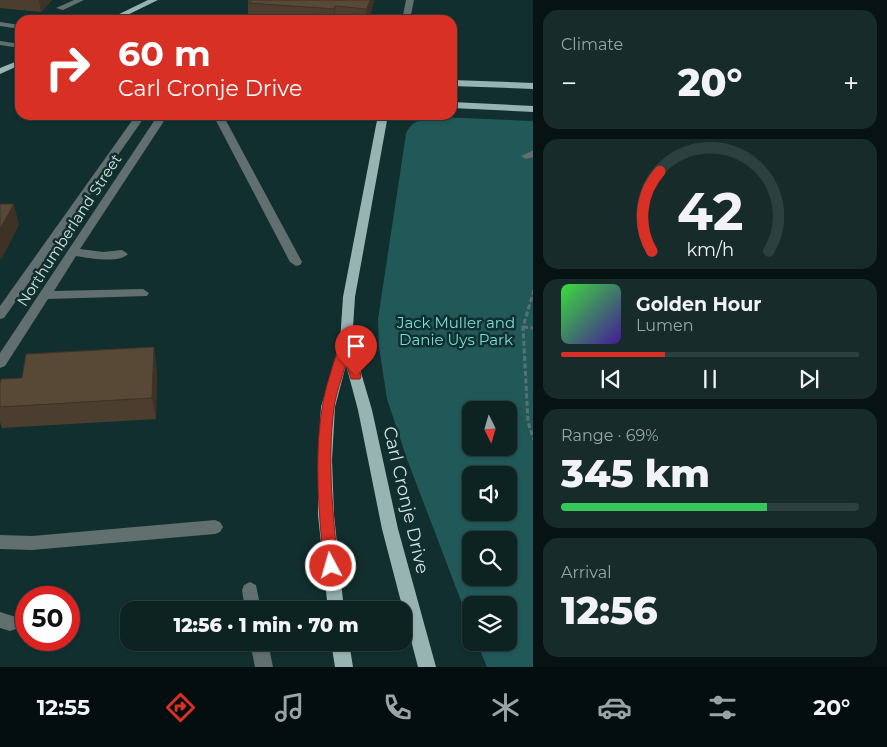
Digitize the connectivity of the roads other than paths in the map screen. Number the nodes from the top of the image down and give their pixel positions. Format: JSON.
{"nodes":[{"id":1,"x":80,"y":0,"type":"edge"},
{"id":2,"x":154,"y":0,"type":"edge"},
{"id":3,"x":410,"y":0,"type":"edge"},
{"id":4,"x":60,"y":8,"type":"dead end"},
{"id":5,"x":122,"y":15,"type":"edge"},
{"id":6,"x":407,"y":15,"type":"edge"},
{"id":7,"x":0,"y":24,"type":"edge"},
{"id":8,"x":15,"y":26,"type":"edge"},
{"id":9,"x":0,"y":43,"type":"edge"},
{"id":10,"x":15,"y":45,"type":"edge"},
{"id":11,"x":15,"y":64,"type":"edge"},
{"id":12,"x":0,"y":71,"type":"edge"},
{"id":13,"x":457,"y":83,"type":"edge"},
{"id":14,"x":533,"y":86,"type":"edge"},
{"id":15,"x":457,"y":105,"type":"edge"},
{"id":16,"x":533,"y":109,"type":"edge"},
{"id":17,"x":138,"y":120,"type":"edge"},
{"id":18,"x":160,"y":120,"type":"edge"},
{"id":19,"x":221,"y":120,"type":"edge"},
{"id":20,"x":383,"y":120,"type":"edge"},
{"id":21,"x":73,"y":252,"type":"junction"},
{"id":22,"x":122,"y":254,"type":"dead end"},
{"id":23,"x":296,"y":262,"type":"dead end"},
{"id":24,"x":144,"y":293,"type":"dead end"},
{"id":25,"x":44,"y":295,"type":"junction"},
{"id":26,"x":0,"y":315,"type":"edge"},
{"id":27,"x":346,"y":342,"type":"junction"},
{"id":28,"x":0,"y":363,"type":"edge"},
{"id":29,"x":215,"y":527,"type":"dead end"},
{"id":30,"x":0,"y":542,"type":"edge"},
{"id":31,"x":250,"y":590,"type":"dead end"},
{"id":32,"x":252,"y":601,"type":"edge"},
{"id":33,"x":335,"y":601,"type":"edge"},
{"id":34,"x":261,"y":651,"type":"edge"},
{"id":35,"x":341,"y":651,"type":"edge"},
{"id":36,"x":264,"y":667,"type":"edge"},
{"id":37,"x":344,"y":667,"type":"edge"},
{"id":38,"x":427,"y":667,"type":"edge"}],
"edges":[{"from":1,"to":4,"type":"street"},
{"from":2,"to":5,"type":"main road"},
{"from":3,"to":6,"type":"street"},
{"from":7,"to":8,"type":"street"},
{"from":9,"to":10,"type":"street"},
{"from":11,"to":12,"type":"main road"},
{"from":13,"to":14,"type":"main road"},
{"from":15,"to":16,"type":"main road"},
{"from":17,"to":26,"type":"street","name":"Northumberland Street"},
{"from":18,"to":21,"type":"street","name":"Northumberland Street"},
{"from":19,"to":23,"type":"street"},
{"from":20,"to":27,"type":"main road","name":"Carl Cronje Drive"},
{"from":21,"to":22,"type":"street"},
{"from":21,"to":25,"type":"street","name":"Northumberland Street"},
{"from":24,"to":25,"type":"street"},
{"from":25,"to":28,"type":"street","name":"Northumberland Street"},
{"from":27,"to":33,"type":"main road","name":"Carl Cronje Drive"},
{"from":27,"to":38,"type":"main road","name":"Carl Cronje Drive"},
{"from":29,"to":30,"type":"street"},
{"from":31,"to":32,"type":"street"},
{"from":34,"to":36,"type":"street"},
{"from":35,"to":37,"type":"main road"}]}
